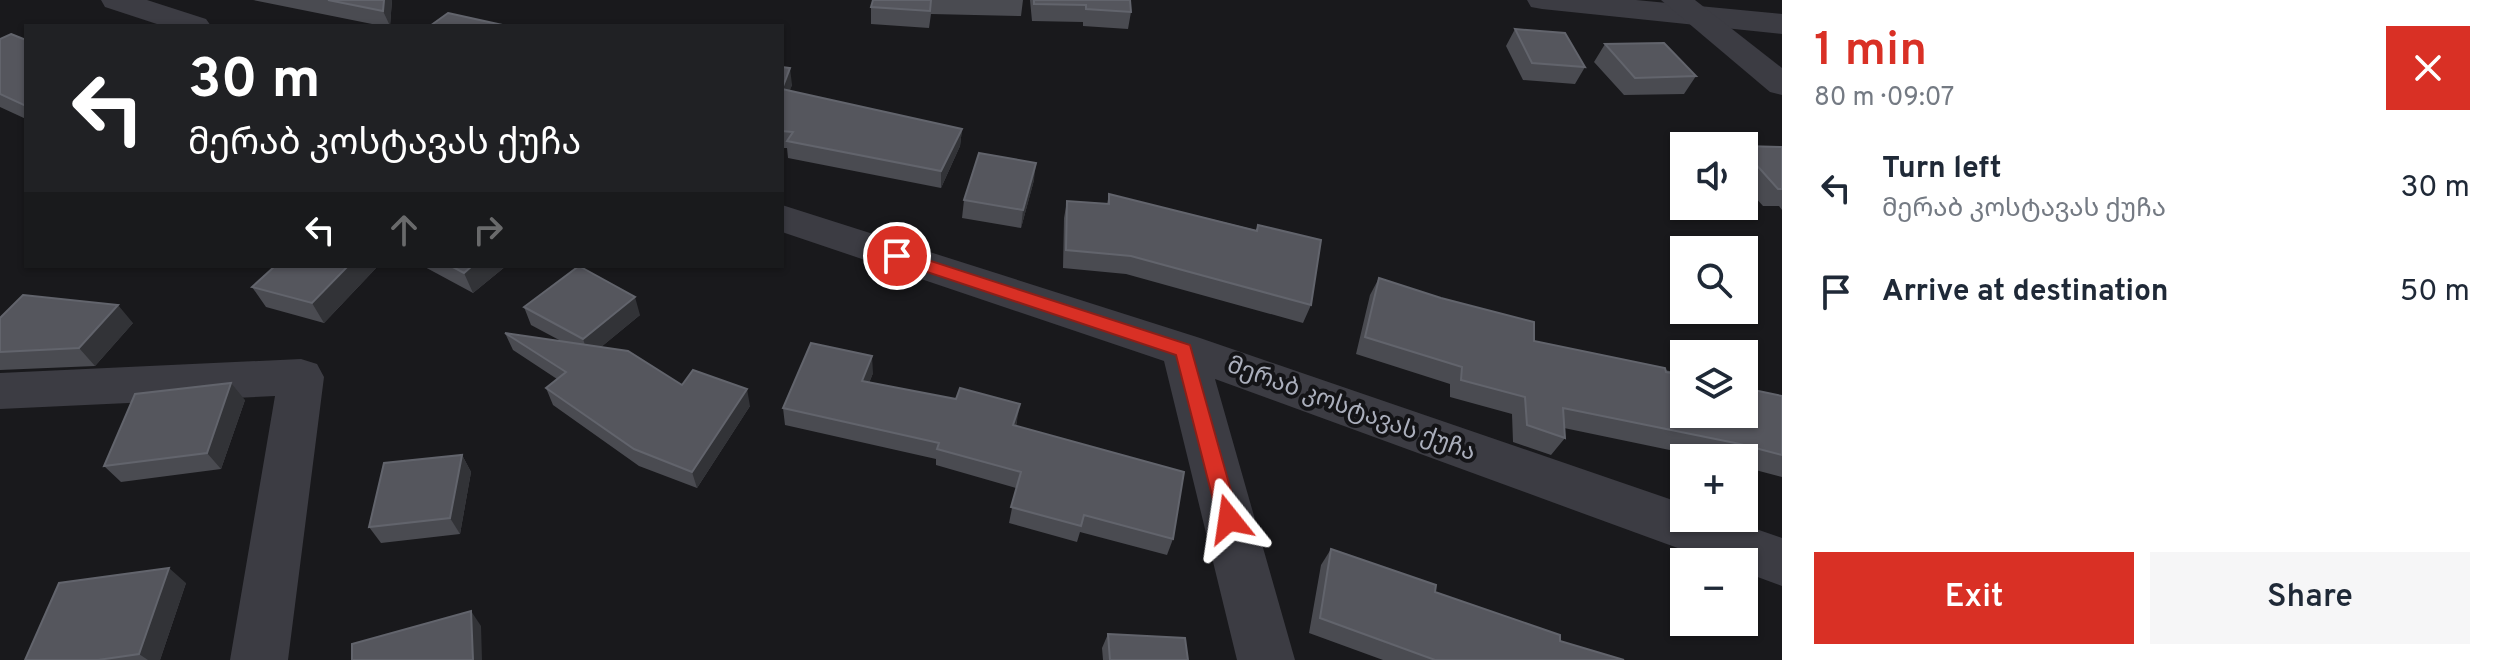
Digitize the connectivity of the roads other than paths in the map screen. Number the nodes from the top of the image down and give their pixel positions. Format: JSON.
{"nodes":[{"id":1,"x":116,"y":0,"type":"edge"},
{"id":2,"x":1542,"y":0,"type":"edge"},
{"id":3,"x":1688,"y":9,"type":"edge"},
{"id":4,"x":189,"y":24,"type":"edge"},
{"id":5,"x":1782,"y":24,"type":"edge"},
{"id":6,"x":1782,"y":85,"type":"edge"},
{"id":7,"x":784,"y":219,"type":"edge"},
{"id":8,"x":1184,"y":350,"type":"junction"},
{"id":9,"x":0,"y":391,"type":"edge"},
{"id":10,"x":1782,"y":562,"type":"edge"},
{"id":11,"x":259,"y":660,"type":"edge"},
{"id":12,"x":1266,"y":660,"type":"edge"}],
"edges":[{"from":1,"to":4,"type":"street"},
{"from":2,"to":3,"type":"street"},
{"from":3,"to":5,"type":"street"},
{"from":3,"to":6,"type":"street"},
{"from":7,"to":8,"type":"street","name":"მერაბ კოსტავას ქუჩა"},
{"from":8,"to":10,"type":"street","name":"მერაბ კოსტავას ქუჩა"},
{"from":8,"to":12,"type":"street"},
{"from":9,"to":11,"type":"street"}]}
